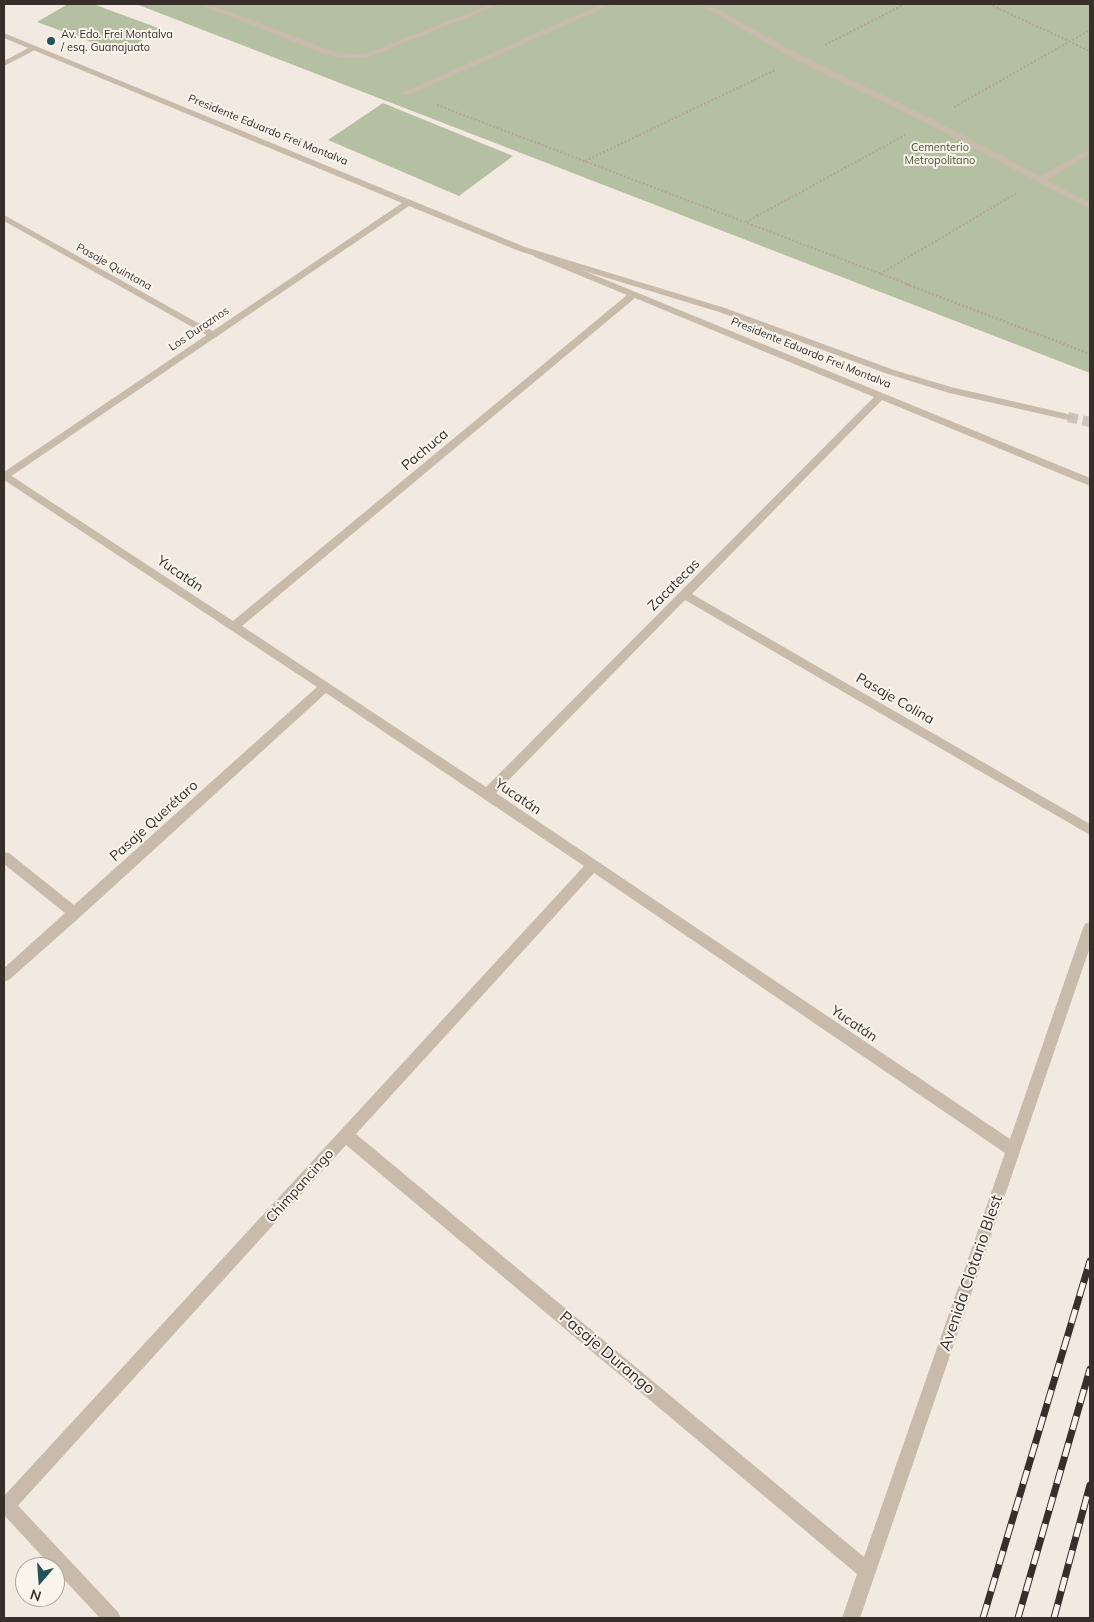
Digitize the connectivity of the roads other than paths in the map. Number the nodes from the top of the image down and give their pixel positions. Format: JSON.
{"nodes":[{"id":1,"x":203,"y":4,"type":"edge"},
{"id":2,"x":497,"y":4,"type":"edge"},
{"id":3,"x":608,"y":4,"type":"edge"},
{"id":4,"x":704,"y":4,"type":"edge"},
{"id":5,"x":4,"y":35,"type":"edge"},
{"id":6,"x":35,"y":48,"type":"junction"},
{"id":7,"x":4,"y":64,"type":"edge"},
{"id":8,"x":406,"y":93,"type":"road end"},
{"id":9,"x":1090,"y":151,"type":"edge"},
{"id":10,"x":1040,"y":180,"type":"junction"},
{"id":11,"x":409,"y":202,"type":"junction"},
{"id":12,"x":1090,"y":206,"type":"edge"},
{"id":13,"x":4,"y":218,"type":"edge"},
{"id":14,"x":522,"y":249,"type":"junction"},
{"id":15,"x":634,"y":294,"type":"junction"},
{"id":16,"x":212,"y":335,"type":"junction"},
{"id":17,"x":881,"y":396,"type":"junction"},
{"id":18,"x":1068,"y":417,"type":"tunnel mouth"},
{"id":19,"x":4,"y":476,"type":"edge"},
{"id":20,"x":1090,"y":482,"type":"edge"},
{"id":21,"x":685,"y":595,"type":"junction"},
{"id":22,"x":233,"y":627,"type":"junction"},
{"id":23,"x":325,"y":688,"type":"junction"},
{"id":24,"x":487,"y":794,"type":"junction"},
{"id":25,"x":1090,"y":830,"type":"edge"},
{"id":26,"x":4,"y":857,"type":"edge"},
{"id":27,"x":592,"y":865,"type":"junction"},
{"id":28,"x":74,"y":913,"type":"junction"},
{"id":29,"x":1090,"y":928,"type":"edge"},
{"id":30,"x":4,"y":976,"type":"edge"},
{"id":31,"x":346,"y":1135,"type":"junction"},
{"id":32,"x":1013,"y":1150,"type":"junction"},
{"id":33,"x":5,"y":1504,"type":"edge"},
{"id":34,"x":868,"y":1572,"type":"junction"},
{"id":35,"x":112,"y":1618,"type":"edge"},
{"id":36,"x":852,"y":1618,"type":"edge"}],
"edges":[{"from":1,"to":2,"type":"street"},
{"from":3,"to":8,"type":"street"},
{"from":4,"to":10,"type":"street"},
{"from":5,"to":6,"type":"street","name":"Presidente Eduardo Frei Montalva"},
{"from":6,"to":7,"type":"street"},
{"from":6,"to":11,"type":"street","name":"Presidente Eduardo Frei Montalva"},
{"from":9,"to":10,"type":"street"},
{"from":10,"to":12,"type":"street"},
{"from":11,"to":14,"type":"street","name":"Presidente Eduardo Frei Montalva"},
{"from":11,"to":16,"type":"street","name":"Los Duraznos"},
{"from":13,"to":16,"type":"street","name":"Pasaje Quintana"},
{"from":14,"to":15,"type":"street","name":"Presidente Eduardo Frei Montalva"},
{"from":14,"to":18,"type":"street","name":"Presidente Eduardo Frei Montalva"},
{"from":15,"to":17,"type":"street","name":"Presidente Eduardo Frei Montalva"},
{"from":15,"to":22,"type":"street","name":"Pachuca"},
{"from":16,"to":19,"type":"street","name":"Los Duraznos"},
{"from":17,"to":20,"type":"street","name":"Presidente Eduardo Frei Montalva"},
{"from":17,"to":21,"type":"street","name":"Zacatecas"},
{"from":19,"to":22,"type":"street","name":"Yucatán"},
{"from":21,"to":24,"type":"street","name":"Zacatecas"},
{"from":21,"to":25,"type":"street","name":"Pasaje Colina"},
{"from":22,"to":23,"type":"street","name":"Yucatán"},
{"from":23,"to":24,"type":"street","name":"Yucatán"},
{"from":23,"to":28,"type":"street","name":"Pasaje Querétaro"},
{"from":24,"to":27,"type":"street","name":"Yucatán"},
{"from":26,"to":28,"type":"street"},
{"from":27,"to":31,"type":"street","name":"Chimpancingo"},
{"from":27,"to":32,"type":"street","name":"Yucatán"},
{"from":28,"to":30,"type":"street","name":"Pasaje Querétaro"},
{"from":29,"to":32,"type":"street","name":"Avenida Clotario Blest"},
{"from":31,"to":33,"type":"street","name":"Chimpancingo"},
{"from":31,"to":34,"type":"street","name":"Pasaje Durango"},
{"from":32,"to":34,"type":"street","name":"Avenida Clotario Blest"},
{"from":33,"to":35,"type":"street"},
{"from":34,"to":36,"type":"street","name":"Avenida Clotario Blest"}]}
